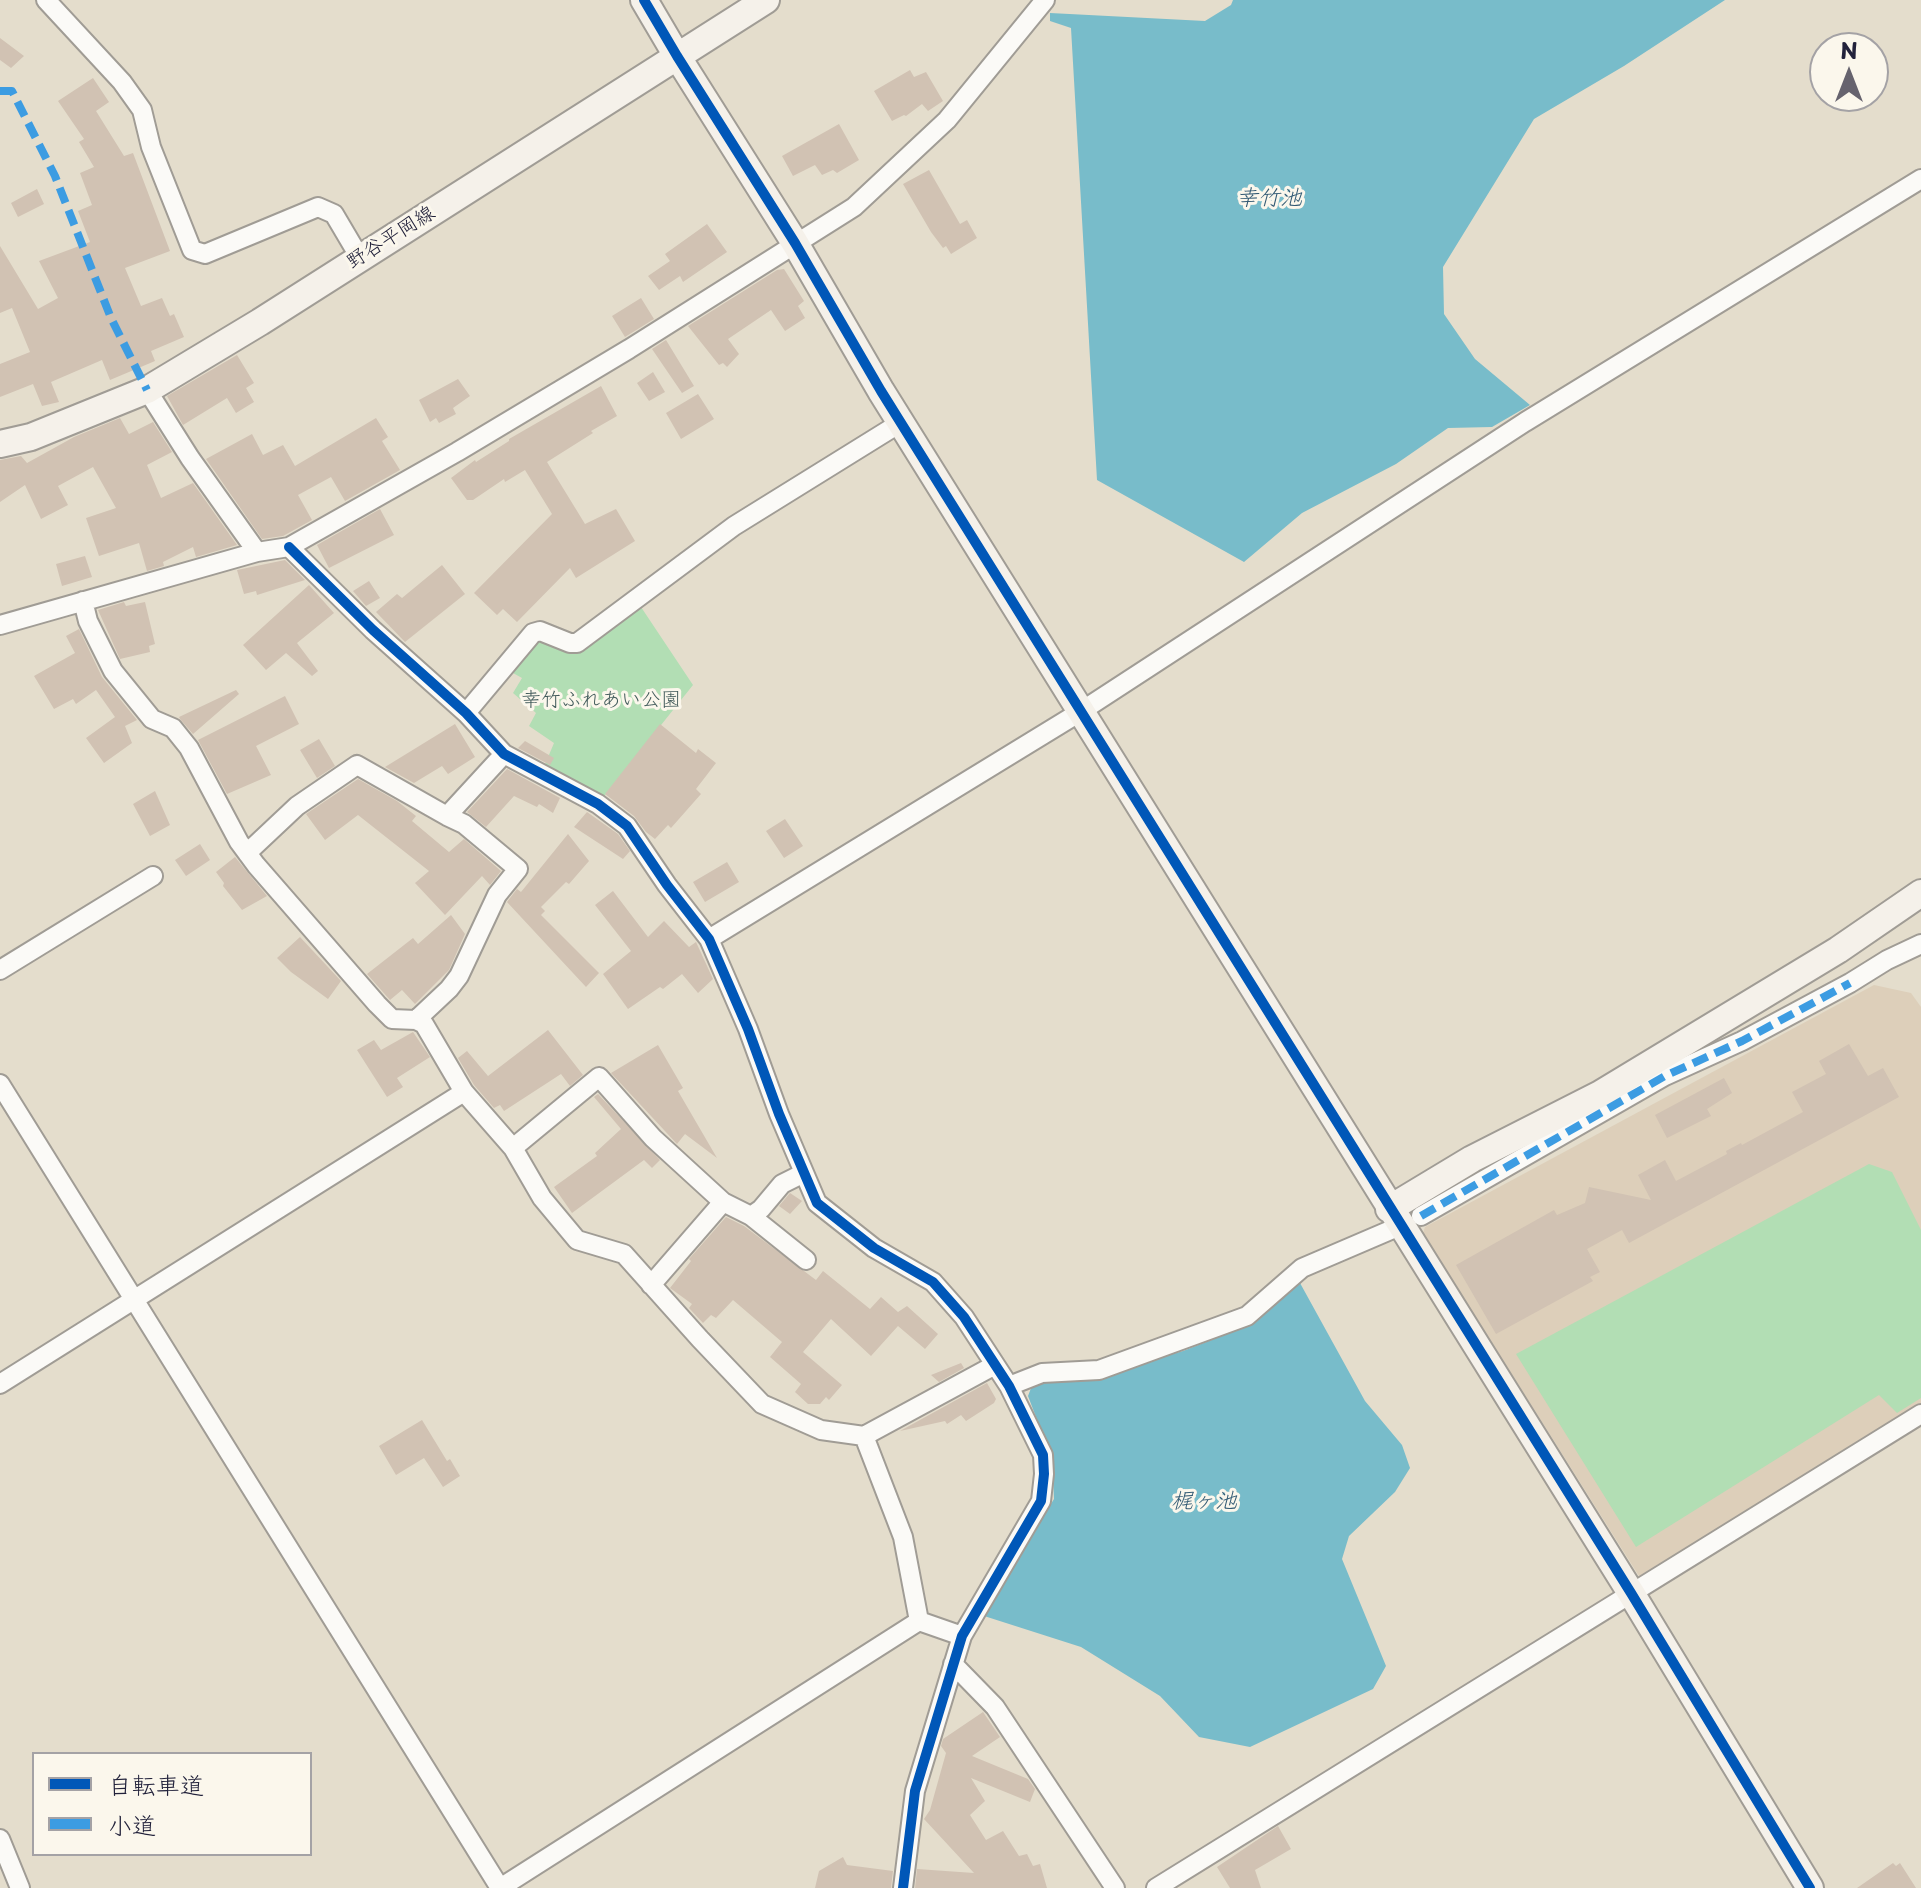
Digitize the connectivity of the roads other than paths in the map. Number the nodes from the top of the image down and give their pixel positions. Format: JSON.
{"nodes":[{"id":1,"x":46,"y":0,"type":"edge"},
{"id":2,"x":644,"y":0,"type":"edge"},
{"id":3,"x":766,"y":0,"type":"edge"},
{"id":4,"x":1045,"y":0,"type":"edge"},
{"id":5,"x":677,"y":56,"type":"junction"},
{"id":6,"x":1921,"y":179,"type":"edge"},
{"id":7,"x":795,"y":243,"type":"junction"},
{"id":8,"x":360,"y":258,"type":"junction"},
{"id":9,"x":147,"y":390,"type":"junction"},
{"id":10,"x":900,"y":423,"type":"junction"},
{"id":11,"x":0,"y":444,"type":"edge"},
{"id":12,"x":289,"y":547,"type":"junction"},
{"id":13,"x":257,"y":552,"type":"junction"},
{"id":14,"x":83,"y":601,"type":"junction"},
{"id":15,"x":0,"y":625,"type":"edge"},
{"id":16,"x":1080,"y":712,"type":"junction"},
{"id":17,"x":466,"y":713,"type":"junction"},
{"id":18,"x":504,"y":754,"type":"junction"},
{"id":19,"x":447,"y":816,"type":"junction"},
{"id":20,"x":247,"y":853,"type":"junction"},
{"id":21,"x":153,"y":876,"type":"dead end"},
{"id":22,"x":1921,"y":893,"type":"edge"},
{"id":23,"x":709,"y":939,"type":"junction"},
{"id":24,"x":1921,"y":944,"type":"edge"},
{"id":25,"x":0,"y":970,"type":"edge"},
{"id":26,"x":416,"y":1020,"type":"junction"},
{"id":27,"x":0,"y":1084,"type":"edge"},
{"id":28,"x":464,"y":1092,"type":"junction"},
{"id":29,"x":513,"y":1148,"type":"junction"},
{"id":30,"x":804,"y":1173,"type":"junction"},
{"id":31,"x":723,"y":1202,"type":"junction"},
{"id":32,"x":751,"y":1216,"type":"junction"},
{"id":33,"x":1404,"y":1217,"type":"junction"},
{"id":34,"x":806,"y":1260,"type":"dead end"},
{"id":35,"x":651,"y":1285,"type":"junction"},
{"id":36,"x":133,"y":1299,"type":"junction"},
{"id":37,"x":995,"y":1365,"type":"junction"},
{"id":38,"x":0,"y":1384,"type":"edge"},
{"id":39,"x":1009,"y":1386,"type":"junction"},
{"id":40,"x":1921,"y":1414,"type":"edge"},
{"id":41,"x":864,"y":1436,"type":"junction"},
{"id":42,"x":1631,"y":1593,"type":"junction"},
{"id":43,"x":919,"y":1621,"type":"junction"},
{"id":44,"x":962,"y":1636,"type":"junction"},
{"id":45,"x":953,"y":1664,"type":"junction"},
{"id":46,"x":0,"y":1839,"type":"edge"},
{"id":47,"x":1805,"y":1886,"type":"edge"},
{"id":48,"x":20,"y":1888,"type":"edge"},
{"id":49,"x":500,"y":1888,"type":"edge"},
{"id":50,"x":903,"y":1888,"type":"edge"},
{"id":51,"x":1115,"y":1888,"type":"edge"},
{"id":52,"x":1156,"y":1888,"type":"edge"}],
"edges":[{"from":1,"to":8,"type":"street"},
{"from":2,"to":5,"type":"street"},
{"from":3,"to":5,"type":"street","name":"野谷平岡線"},
{"from":4,"to":7,"type":"street"},
{"from":5,"to":7,"type":"street"},
{"from":5,"to":8,"type":"street","name":"野谷平岡線"},
{"from":6,"to":16,"type":"street"},
{"from":7,"to":10,"type":"street"},
{"from":7,"to":12,"type":"street"},
{"from":8,"to":9,"type":"street","name":"野谷平岡線"},
{"from":9,"to":11,"type":"street","name":"野谷平岡線"},
{"from":9,"to":13,"type":"street"},
{"from":10,"to":16,"type":"street"},
{"from":10,"to":17,"type":"street"},
{"from":12,"to":13,"type":"street"},
{"from":12,"to":17,"type":"street"},
{"from":13,"to":14,"type":"street"},
{"from":14,"to":15,"type":"street"},
{"from":14,"to":20,"type":"street"},
{"from":16,"to":23,"type":"street"},
{"from":16,"to":33,"type":"street"},
{"from":17,"to":18,"type":"street"},
{"from":18,"to":19,"type":"street"},
{"from":18,"to":23,"type":"street"},
{"from":19,"to":20,"type":"street"},
{"from":19,"to":26,"type":"street"},
{"from":20,"to":26,"type":"street"},
{"from":21,"to":25,"type":"street"},
{"from":22,"to":33,"type":"street"},
{"from":23,"to":30,"type":"street"},
{"from":24,"to":33,"type":"street"},
{"from":26,"to":28,"type":"street"},
{"from":27,"to":36,"type":"street"},
{"from":28,"to":29,"type":"street"},
{"from":28,"to":36,"type":"street"},
{"from":29,"to":31,"type":"street"},
{"from":29,"to":35,"type":"street"},
{"from":30,"to":32,"type":"street"},
{"from":30,"to":37,"type":"street"},
{"from":31,"to":32,"type":"street"},
{"from":31,"to":35,"type":"street"},
{"from":32,"to":34,"type":"street"},
{"from":33,"to":39,"type":"street"},
{"from":33,"to":42,"type":"street"},
{"from":35,"to":41,"type":"street"},
{"from":36,"to":38,"type":"street"},
{"from":36,"to":49,"type":"street"},
{"from":37,"to":39,"type":"street"},
{"from":37,"to":41,"type":"street"},
{"from":39,"to":44,"type":"street"},
{"from":40,"to":42,"type":"street"},
{"from":41,"to":43,"type":"street"},
{"from":42,"to":47,"type":"street"},
{"from":42,"to":52,"type":"street"},
{"from":43,"to":44,"type":"street"},
{"from":43,"to":49,"type":"street"},
{"from":44,"to":45,"type":"street"},
{"from":45,"to":50,"type":"street"},
{"from":45,"to":51,"type":"street"},
{"from":46,"to":48,"type":"street"}]}
